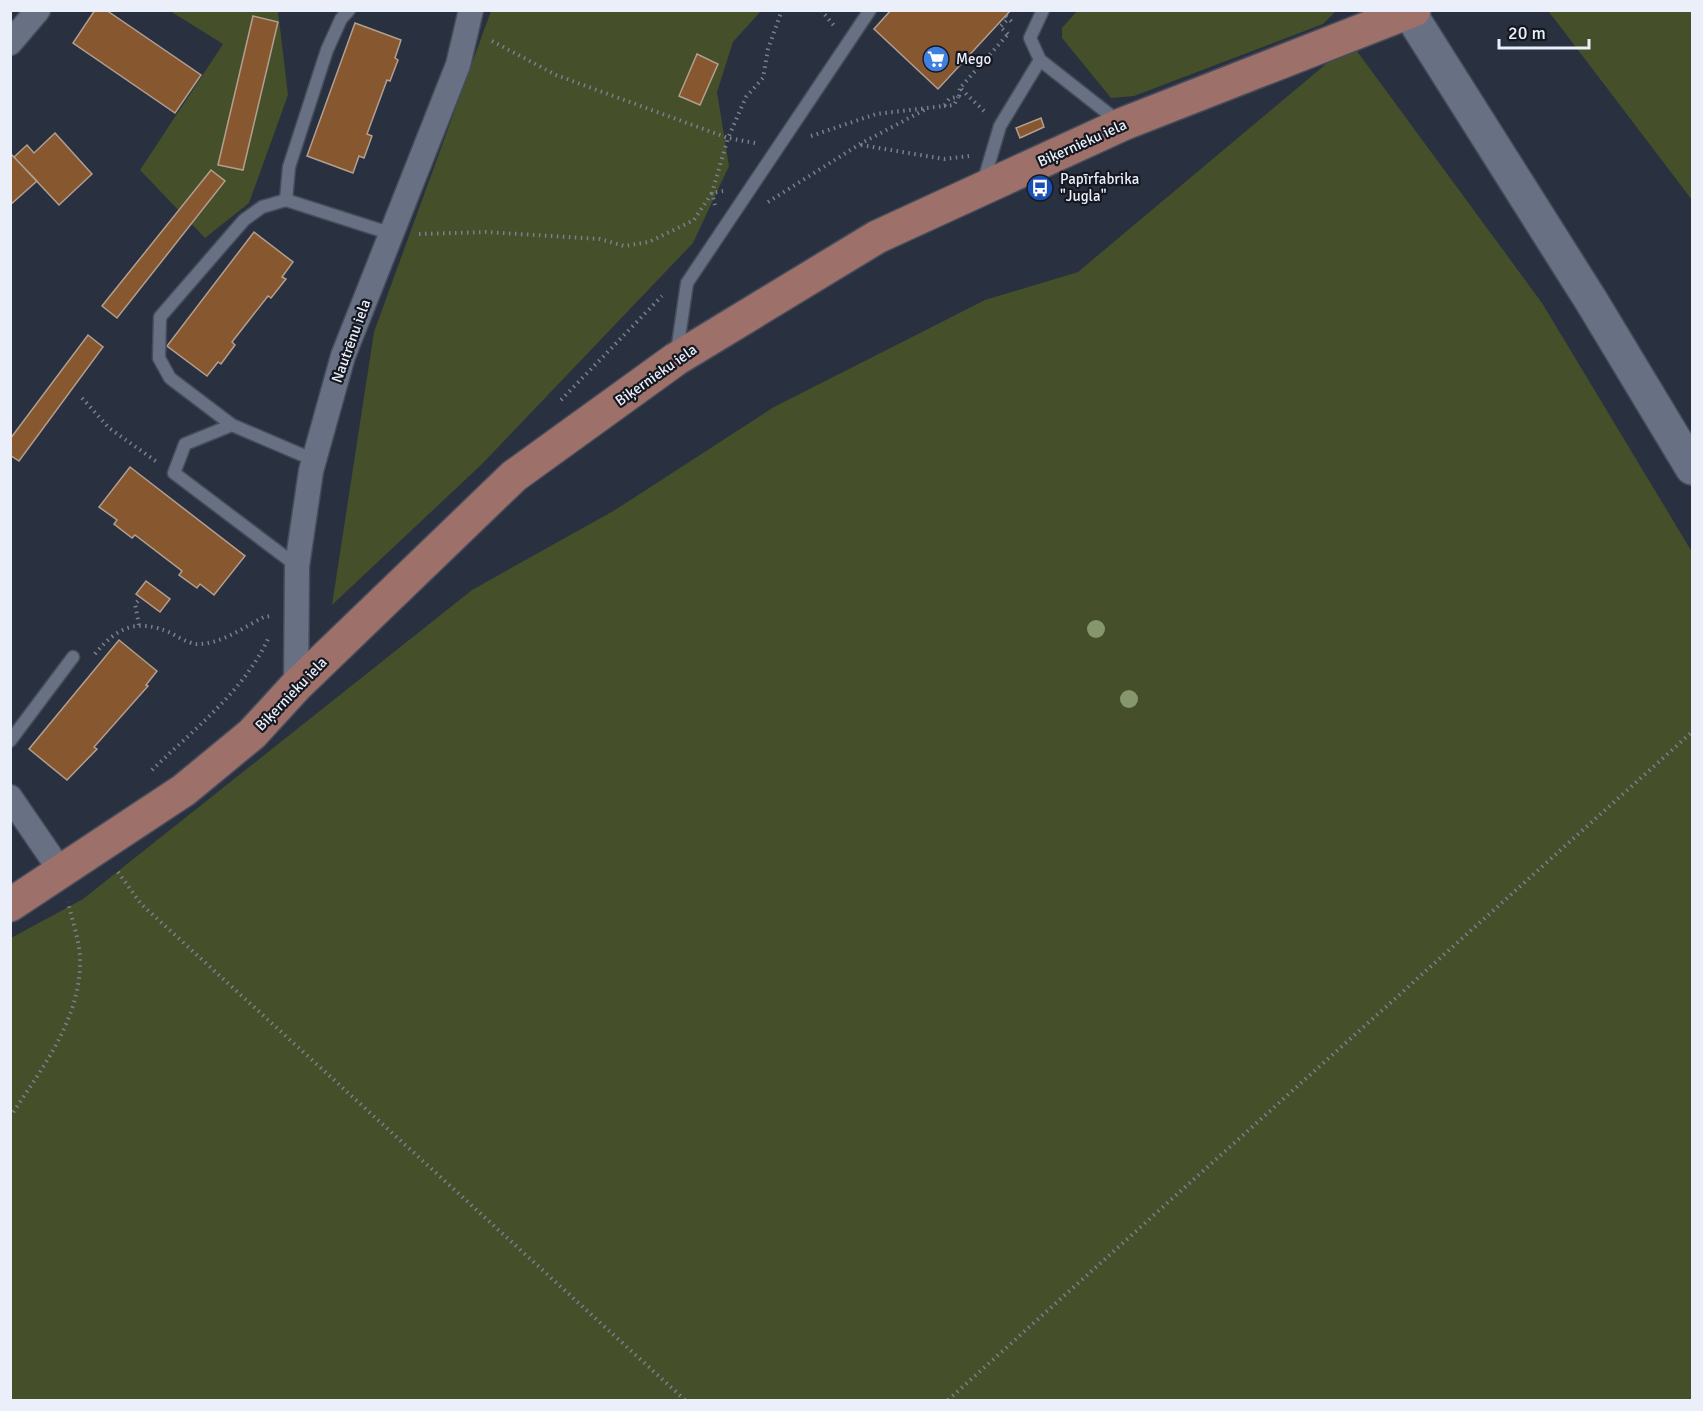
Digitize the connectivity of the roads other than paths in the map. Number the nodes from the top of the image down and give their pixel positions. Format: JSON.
{"nodes":[{"id":1,"x":38,"y":10,"type":"edge"},
{"id":2,"x":349,"y":10,"type":"edge"},
{"id":3,"x":870,"y":10,"type":"edge"},
{"id":4,"x":1043,"y":10,"type":"edge"},
{"id":5,"x":1410,"y":11,"type":"edge"},
{"id":6,"x":470,"y":20,"type":"edge"},
{"id":7,"x":10,"y":43,"type":"edge"},
{"id":8,"x":1040,"y":60,"type":"junction"},
{"id":9,"x":1123,"y":124,"type":"junction"},
{"id":10,"x":981,"y":189,"type":"junction"},
{"id":11,"x":286,"y":200,"type":"junction"},
{"id":12,"x":392,"y":234,"type":"junction"},
{"id":13,"x":676,"y":359,"type":"junction"},
{"id":14,"x":232,"y":425,"type":"junction"},
{"id":15,"x":314,"y":460,"type":"junction"},
{"id":16,"x":1692,"y":468,"type":"edge"},
{"id":17,"x":297,"y":566,"type":"junction"},
{"id":18,"x":73,"y":657,"type":"dead end"},
{"id":19,"x":296,"y":686,"type":"junction"},
{"id":20,"x":10,"y":741,"type":"edge"},
{"id":21,"x":10,"y":797,"type":"edge"},
{"id":22,"x":62,"y":873,"type":"junction"},
{"id":23,"x":10,"y":905,"type":"edge"}],
"edges":[{"from":1,"to":7,"type":"street"},
{"from":2,"to":11,"type":"lane"},
{"from":3,"to":13,"type":"lane"},
{"from":4,"to":8,"type":"lane"},
{"from":5,"to":9,"type":"main road","name":"Biķernieku iela"},
{"from":5,"to":16,"type":"main road"},
{"from":6,"to":12,"type":"street","name":"Nautrēnu iela"},
{"from":8,"to":9,"type":"lane"},
{"from":8,"to":10,"type":"lane"},
{"from":9,"to":10,"type":"main road","name":"Biķernieku iela"},
{"from":10,"to":13,"type":"main road","name":"Biķernieku iela"},
{"from":11,"to":12,"type":"lane"},
{"from":11,"to":14,"type":"lane"},
{"from":12,"to":15,"type":"street","name":"Nautrēnu iela"},
{"from":13,"to":19,"type":"main road","name":"Biķernieku iela"},
{"from":14,"to":15,"type":"lane"},
{"from":14,"to":17,"type":"lane"},
{"from":15,"to":17,"type":"street","name":"Nautrēnu iela"},
{"from":17,"to":19,"type":"street","name":"Nautrēnu iela"},
{"from":18,"to":20,"type":"lane"},
{"from":19,"to":22,"type":"main road","name":"Biķernieku iela"},
{"from":21,"to":22,"type":"street"},
{"from":22,"to":23,"type":"main road","name":"Biķernieku iela"}]}
